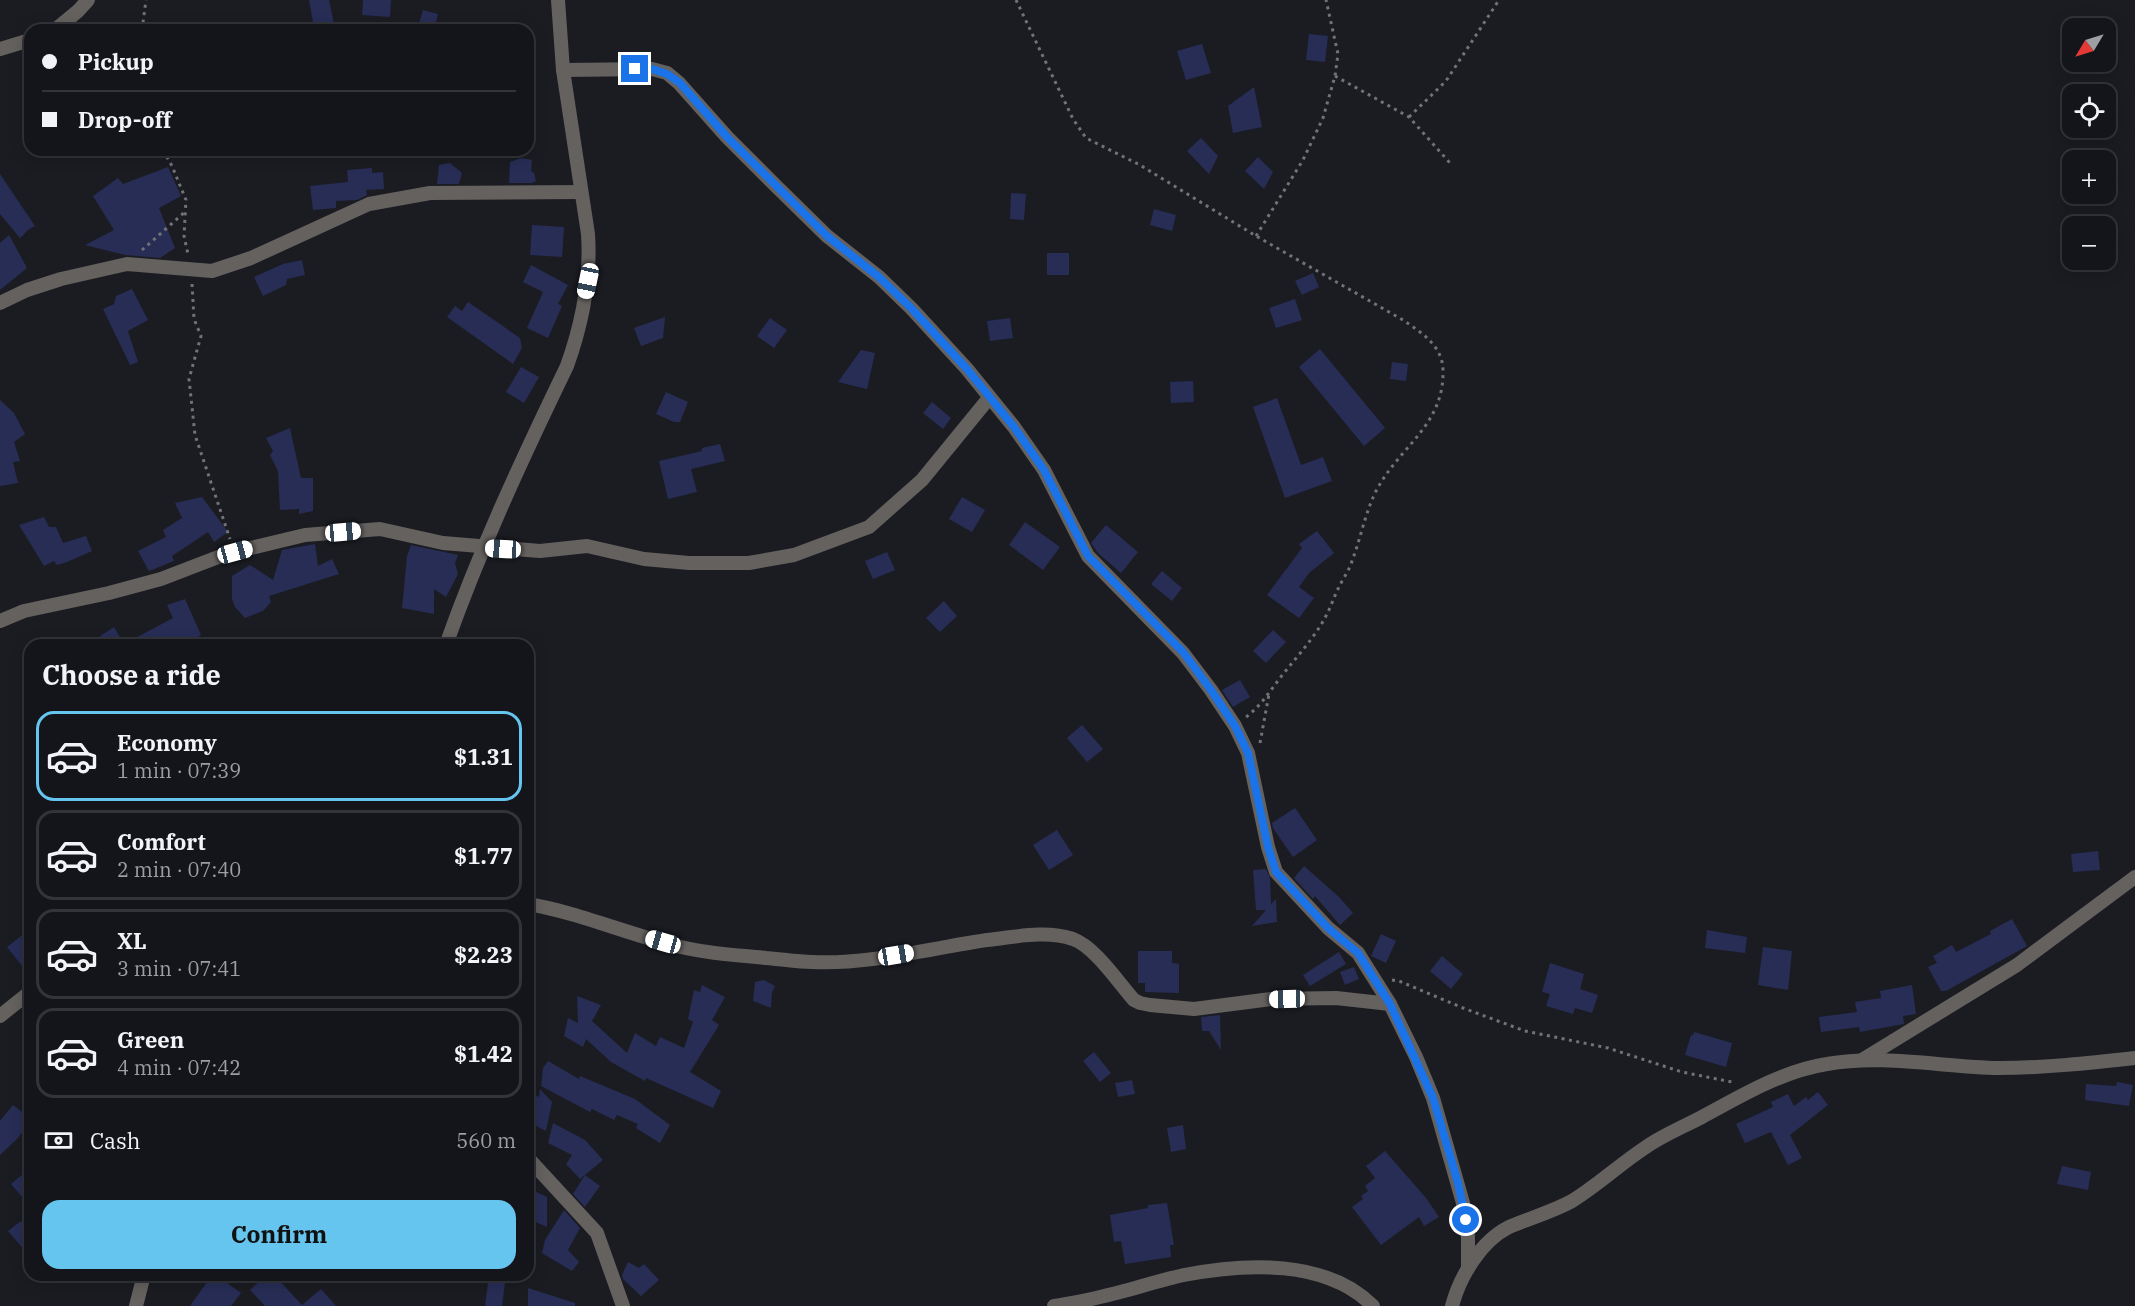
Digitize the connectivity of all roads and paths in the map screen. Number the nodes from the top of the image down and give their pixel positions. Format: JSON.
{"nodes":[{"id":1,"x":88,"y":0,"type":"edge"},
{"id":2,"x":146,"y":0,"type":"edge"},
{"id":3,"x":558,"y":0,"type":"edge"},
{"id":4,"x":1016,"y":0,"type":"edge"},
{"id":5,"x":1326,"y":0,"type":"edge"},
{"id":6,"x":1499,"y":0,"type":"edge"},
{"id":7,"x":62,"y":24,"type":"edge"},
{"id":8,"x":143,"y":24,"type":"edge"},
{"id":9,"x":24,"y":42,"type":"edge"},
{"id":10,"x":0,"y":49,"type":"edge"},
{"id":11,"x":563,"y":70,"type":"junction"},
{"id":12,"x":1335,"y":76,"type":"junction"},
{"id":13,"x":1409,"y":117,"type":"junction"},
{"id":14,"x":166,"y":156,"type":"edge"},
{"id":15,"x":1450,"y":163,"type":"dead end"},
{"id":16,"x":581,"y":192,"type":"junction"},
{"id":17,"x":186,"y":210,"type":"junction"},
{"id":18,"x":1256,"y":236,"type":"junction"},
{"id":19,"x":127,"y":264,"type":"junction"},
{"id":20,"x":191,"y":270,"type":"junction"},
{"id":21,"x":0,"y":303,"type":"edge"},
{"id":22,"x":989,"y":398,"type":"junction"},
{"id":23,"x":484,"y":548,"type":"junction"},
{"id":24,"x":235,"y":552,"type":"junction"},
{"id":25,"x":0,"y":621,"type":"edge"},
{"id":26,"x":448,"y":639,"type":"edge"},
{"id":27,"x":1270,"y":692,"type":"junction"},
{"id":28,"x":1235,"y":726,"type":"junction"},
{"id":29,"x":1260,"y":746,"type":"dead end"},
{"id":30,"x":2135,"y":877,"type":"edge"},
{"id":31,"x":534,"y":905,"type":"edge"},
{"id":32,"x":1376,"y":979,"type":"junction"},
{"id":33,"x":24,"y":997,"type":"edge"},
{"id":34,"x":1390,"y":1004,"type":"junction"},
{"id":35,"x":0,"y":1016,"type":"edge"},
{"id":36,"x":2135,"y":1058,"type":"edge"},
{"id":37,"x":1862,"y":1060,"type":"junction"},
{"id":38,"x":1758,"y":1087,"type":"junction"},
{"id":39,"x":534,"y":1165,"type":"edge"},
{"id":40,"x":1468,"y":1268,"type":"junction"},
{"id":41,"x":142,"y":1281,"type":"edge"},
{"id":42,"x":136,"y":1306,"type":"edge"},
{"id":43,"x":623,"y":1306,"type":"edge"},
{"id":44,"x":1054,"y":1306,"type":"edge"},
{"id":45,"x":1373,"y":1306,"type":"edge"},
{"id":46,"x":1452,"y":1306,"type":"edge"}],
"edges":[{"from":1,"to":7,"type":"street"},
{"from":2,"to":8,"type":"path"},
{"from":3,"to":11,"type":"street"},
{"from":4,"to":18,"type":"path"},
{"from":5,"to":12,"type":"path"},
{"from":6,"to":13,"type":"path"},
{"from":9,"to":10,"type":"street"},
{"from":11,"to":16,"type":"street"},
{"from":11,"to":22,"type":"street"},
{"from":12,"to":13,"type":"path"},
{"from":12,"to":18,"type":"path"},
{"from":13,"to":15,"type":"path"},
{"from":14,"to":17,"type":"path"},
{"from":16,"to":20,"type":"street"},
{"from":16,"to":23,"type":"street"},
{"from":17,"to":19,"type":"path"},
{"from":17,"to":20,"type":"path"},
{"from":18,"to":27,"type":"path"},
{"from":19,"to":20,"type":"street"},
{"from":19,"to":21,"type":"street"},
{"from":20,"to":24,"type":"path"},
{"from":22,"to":23,"type":"street"},
{"from":22,"to":28,"type":"street"},
{"from":23,"to":24,"type":"street"},
{"from":23,"to":26,"type":"street"},
{"from":24,"to":25,"type":"street"},
{"from":27,"to":28,"type":"path"},
{"from":27,"to":29,"type":"path"},
{"from":28,"to":32,"type":"street"},
{"from":30,"to":37,"type":"street"},
{"from":31,"to":34,"type":"street"},
{"from":32,"to":34,"type":"street"},
{"from":32,"to":38,"type":"path"},
{"from":33,"to":35,"type":"street"},
{"from":34,"to":40,"type":"street"},
{"from":36,"to":37,"type":"street"},
{"from":37,"to":38,"type":"street"},
{"from":38,"to":40,"type":"street"},
{"from":39,"to":43,"type":"street"},
{"from":40,"to":46,"type":"street"},
{"from":41,"to":42,"type":"street"},
{"from":44,"to":45,"type":"street"}]}
